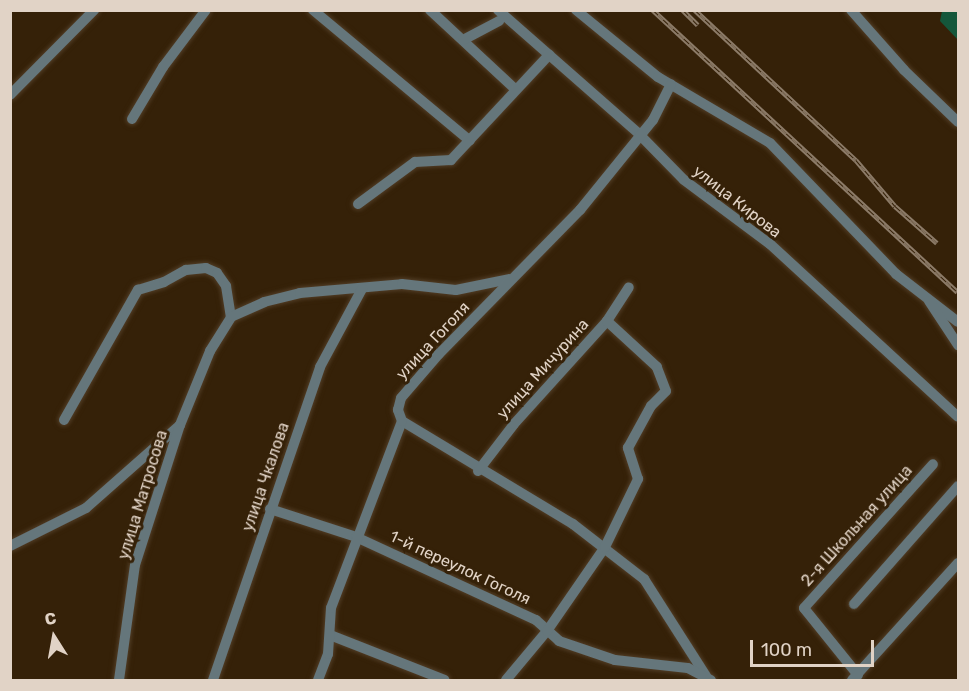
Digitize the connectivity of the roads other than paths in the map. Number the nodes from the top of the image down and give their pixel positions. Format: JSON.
{"nodes":[{"id":1,"x":94,"y":10,"type":"edge"},
{"id":2,"x":206,"y":10,"type":"edge"},
{"id":3,"x":313,"y":10,"type":"edge"},
{"id":4,"x":430,"y":10,"type":"edge"},
{"id":5,"x":576,"y":10,"type":"edge"},
{"id":6,"x":851,"y":10,"type":"edge"},
{"id":7,"x":499,"y":16,"type":"edge"},
{"id":8,"x":463,"y":40,"type":"junction"},
{"id":9,"x":549,"y":55,"type":"junction"},
{"id":10,"x":671,"y":84,"type":"junction"},
{"id":11,"x":516,"y":90,"type":"junction"},
{"id":12,"x":10,"y":95,"type":"edge"},
{"id":13,"x":132,"y":119,"type":"dead end"},
{"id":14,"x":958,"y":122,"type":"edge"},
{"id":15,"x":639,"y":134,"type":"junction"},
{"id":16,"x":470,"y":141,"type":"junction"},
{"id":17,"x":358,"y":204,"type":"dead end"},
{"id":18,"x":512,"y":278,"type":"junction"},
{"id":19,"x":629,"y":286,"type":"dead end"},
{"id":20,"x":362,"y":289,"type":"junction"},
{"id":21,"x":929,"y":301,"type":"junction"},
{"id":22,"x":231,"y":317,"type":"junction"},
{"id":23,"x":607,"y":321,"type":"junction"},
{"id":24,"x":958,"y":322,"type":"edge"},
{"id":25,"x":958,"y":345,"type":"edge"},
{"id":26,"x":958,"y":417,"type":"edge"},
{"id":27,"x":64,"y":420,"type":"dead end"},
{"id":28,"x":402,"y":422,"type":"junction"},
{"id":29,"x":180,"y":425,"type":"junction"},
{"id":30,"x":933,"y":464,"type":"dead end"},
{"id":31,"x":478,"y":471,"type":"junction"},
{"id":32,"x":958,"y":486,"type":"edge"},
{"id":33,"x":270,"y":509,"type":"junction"},
{"id":34,"x":357,"y":537,"type":"junction"},
{"id":35,"x":10,"y":546,"type":"edge"},
{"id":36,"x":607,"y":549,"type":"junction"},
{"id":37,"x":958,"y":563,"type":"edge"},
{"id":38,"x":854,"y":604,"type":"dead end"},
{"id":39,"x":547,"y":631,"type":"junction"},
{"id":40,"x":330,"y":635,"type":"junction"},
{"id":41,"x":855,"y":678,"type":"edge"},
{"id":42,"x":319,"y":680,"type":"edge"},
{"id":43,"x":710,"y":680,"type":"edge"},
{"id":44,"x":119,"y":681,"type":"edge"},
{"id":45,"x":213,"y":681,"type":"edge"},
{"id":46,"x":445,"y":681,"type":"edge"},
{"id":47,"x":506,"y":681,"type":"edge"}],
"edges":[{"from":1,"to":12,"type":"street"},
{"from":2,"to":13,"type":"street"},
{"from":3,"to":16,"type":"street"},
{"from":4,"to":8,"type":"street"},
{"from":5,"to":10,"type":"street"},
{"from":6,"to":14,"type":"street"},
{"from":7,"to":8,"type":"street"},
{"from":7,"to":9,"type":"street","name":"улица Кирова"},
{"from":8,"to":11,"type":"street"},
{"from":9,"to":11,"type":"street"},
{"from":9,"to":15,"type":"street","name":"улица Кирова"},
{"from":10,"to":15,"type":"street","name":"улица Гоголя"},
{"from":10,"to":21,"type":"street"},
{"from":11,"to":16,"type":"street"},
{"from":15,"to":18,"type":"street","name":"улица Гоголя"},
{"from":15,"to":26,"type":"street","name":"улица Кирова"},
{"from":16,"to":17,"type":"street"},
{"from":18,"to":20,"type":"street"},
{"from":18,"to":28,"type":"street","name":"улица Гоголя"},
{"from":19,"to":23,"type":"street","name":"улица Мичурина"},
{"from":20,"to":22,"type":"street"},
{"from":20,"to":33,"type":"street","name":"улица Чкалова"},
{"from":21,"to":24,"type":"street"},
{"from":21,"to":25,"type":"street"},
{"from":22,"to":27,"type":"street"},
{"from":22,"to":29,"type":"street","name":"улица Матросова"},
{"from":23,"to":31,"type":"street","name":"улица Мичурина"},
{"from":23,"to":36,"type":"street"},
{"from":28,"to":31,"type":"street"},
{"from":28,"to":34,"type":"street","name":"улица Гоголя"},
{"from":29,"to":35,"type":"street","name":"улица Матросова"},
{"from":29,"to":44,"type":"street","name":"улица Матросова"},
{"from":30,"to":41,"type":"street","name":"2-я Школьная улица"},
{"from":31,"to":36,"type":"street"},
{"from":32,"to":38,"type":"street"},
{"from":33,"to":34,"type":"street","name":"1-й переулок Гоголя"},
{"from":33,"to":45,"type":"street","name":"улица Чкалова"},
{"from":34,"to":39,"type":"street","name":"1-й переулок Гоголя"},
{"from":34,"to":40,"type":"street","name":"улица Гоголя"},
{"from":36,"to":39,"type":"street"},
{"from":36,"to":43,"type":"street"},
{"from":37,"to":41,"type":"street"},
{"from":39,"to":43,"type":"street","name":"1-й переулок Гоголя"},
{"from":39,"to":47,"type":"street"},
{"from":40,"to":42,"type":"street","name":"улица Гоголя"},
{"from":40,"to":46,"type":"street"}]}
